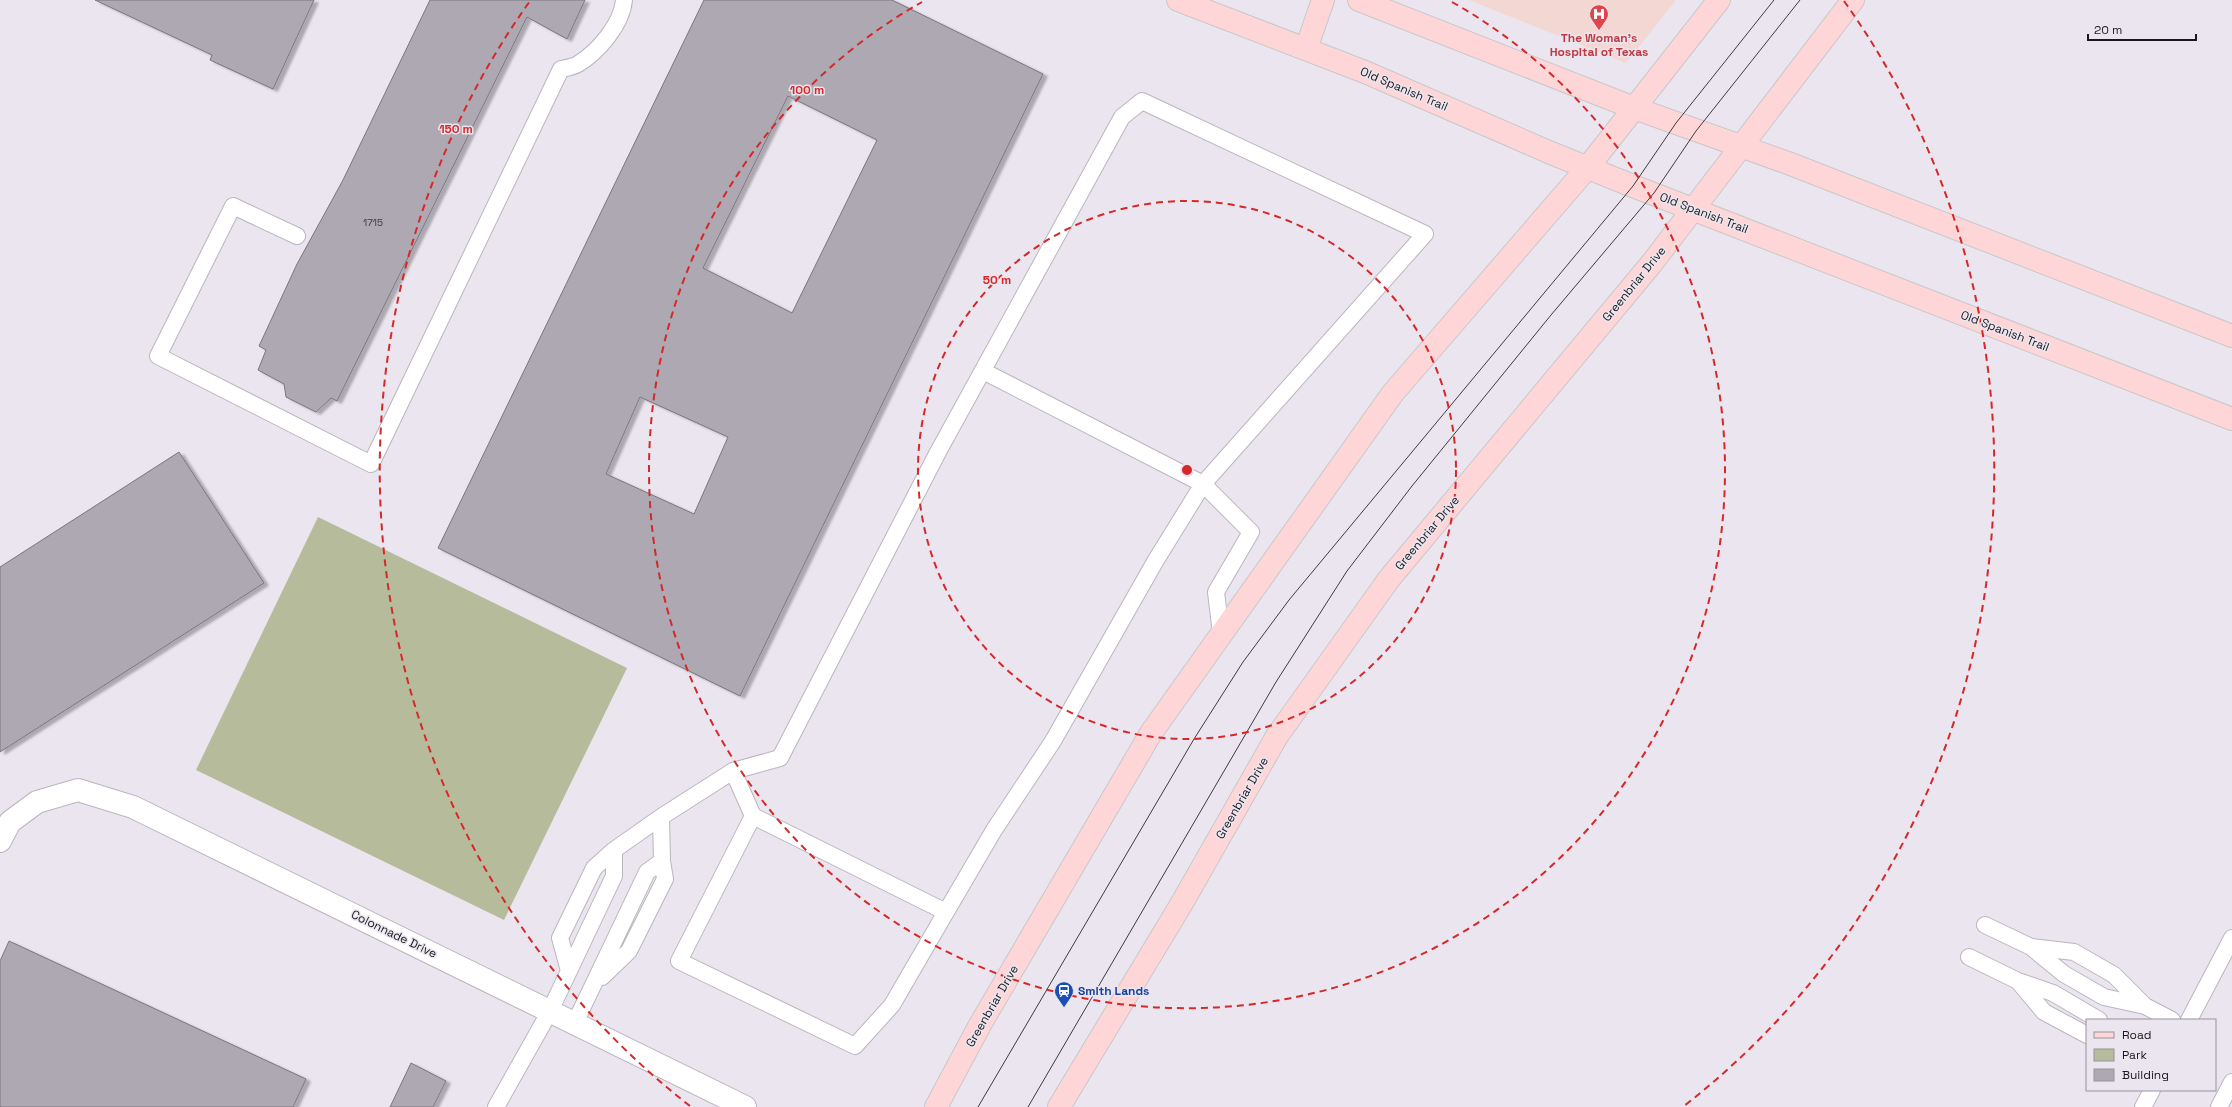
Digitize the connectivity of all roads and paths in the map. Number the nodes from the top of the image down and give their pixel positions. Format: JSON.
{"nodes":[{"id":1,"x":624,"y":0,"type":"edge"},
{"id":2,"x":1178,"y":0,"type":"edge"},
{"id":3,"x":1323,"y":0,"type":"edge"},
{"id":4,"x":1359,"y":0,"type":"edge"},
{"id":5,"x":1719,"y":0,"type":"edge"},
{"id":6,"x":1853,"y":0,"type":"edge"},
{"id":7,"x":1306,"y":49,"type":"junction"},
{"id":8,"x":1634,"y":108,"type":"junction"},
{"id":9,"x":1743,"y":147,"type":"junction"},
{"id":10,"x":1588,"y":167,"type":"junction"},
{"id":11,"x":1694,"y":209,"type":"junction"},
{"id":12,"x":297,"y":236,"type":"dead end"},
{"id":13,"x":2232,"y":336,"type":"edge"},
{"id":14,"x":983,"y":371,"type":"junction"},
{"id":15,"x":2232,"y":420,"type":"edge"},
{"id":16,"x":1203,"y":484,"type":"junction"},
{"id":17,"x":1222,"y":634,"type":"junction"},
{"id":18,"x":733,"y":771,"type":"junction"},
{"id":19,"x":753,"y":816,"type":"junction"},
{"id":20,"x":661,"y":817,"type":"junction"},
{"id":21,"x":0,"y":842,"type":"edge"},
{"id":22,"x":614,"y":850,"type":"junction"},
{"id":23,"x":946,"y":912,"type":"junction"},
{"id":24,"x":1984,"y":925,"type":"dead end"},
{"id":25,"x":2232,"y":938,"type":"edge"},
{"id":26,"x":2031,"y":947,"type":"junction"},
{"id":27,"x":1969,"y":957,"type":"dead end"},
{"id":28,"x":569,"y":971,"type":"junction"},
{"id":29,"x":2018,"y":981,"type":"junction"},
{"id":30,"x":2145,"y":1006,"type":"junction"},
{"id":31,"x":550,"y":1011,"type":"junction"},
{"id":32,"x":2097,"y":1019,"type":"edge"},
{"id":33,"x":2170,"y":1019,"type":"edge"},
{"id":34,"x":2190,"y":1019,"type":"edge"},
{"id":35,"x":575,"y":1023,"type":"junction"},
{"id":36,"x":2086,"y":1034,"type":"edge"},
{"id":37,"x":2232,"y":1084,"type":"edge"},
{"id":38,"x":2151,"y":1091,"type":"edge"},
{"id":39,"x":496,"y":1107,"type":"edge"},
{"id":40,"x":745,"y":1107,"type":"edge"},
{"id":41,"x":936,"y":1107,"type":"edge"},
{"id":42,"x":1059,"y":1107,"type":"edge"},
{"id":43,"x":2143,"y":1107,"type":"edge"},
{"id":44,"x":2219,"y":1107,"type":"edge"}],
"edges":[{"from":1,"to":12,"type":"lane"},
{"from":2,"to":7,"type":"main road","name":"Old Spanish Trail"},
{"from":3,"to":7,"type":"main road"},
{"from":4,"to":8,"type":"main road"},
{"from":5,"to":8,"type":"main road","name":"Greenbriar Drive"},
{"from":6,"to":9,"type":"main road","name":"Greenbriar Drive"},
{"from":7,"to":10,"type":"main road","name":"Old Spanish Trail"},
{"from":8,"to":9,"type":"main road"},
{"from":8,"to":10,"type":"main road","name":"Greenbriar Drive"},
{"from":9,"to":11,"type":"main road","name":"Greenbriar Drive"},
{"from":9,"to":13,"type":"main road"},
{"from":10,"to":11,"type":"main road","name":"Old Spanish Trail"},
{"from":10,"to":17,"type":"main road","name":"Greenbriar Drive"},
{"from":11,"to":15,"type":"main road","name":"Old Spanish Trail"},
{"from":11,"to":42,"type":"main road","name":"Greenbriar Drive"},
{"from":14,"to":16,"type":"lane"},
{"from":14,"to":16,"type":"lane"},
{"from":14,"to":18,"type":"lane"},
{"from":16,"to":17,"type":"lane"},
{"from":16,"to":23,"type":"lane"},
{"from":17,"to":41,"type":"main road","name":"Greenbriar Drive"},
{"from":18,"to":19,"type":"lane"},
{"from":18,"to":20,"type":"lane"},
{"from":19,"to":23,"type":"lane"},
{"from":19,"to":23,"type":"lane"},
{"from":20,"to":22,"type":"lane"},
{"from":20,"to":35,"type":"lane"},
{"from":21,"to":31,"type":"street","name":"Colonnade Drive"},
{"from":22,"to":28,"type":"lane"},
{"from":22,"to":28,"type":"lane"},
{"from":24,"to":26,"type":"lane"},
{"from":25,"to":34,"type":"lane"},
{"from":26,"to":30,"type":"lane"},
{"from":26,"to":30,"type":"lane"},
{"from":27,"to":29,"type":"lane"},
{"from":28,"to":31,"type":"lane"},
{"from":29,"to":32,"type":"lane"},
{"from":29,"to":36,"type":"lane"},
{"from":30,"to":33,"type":"lane"},
{"from":31,"to":35,"type":"street","name":"Colonnade Drive"},
{"from":31,"to":39,"type":"lane"},
{"from":35,"to":40,"type":"street","name":"Colonnade Drive"},
{"from":37,"to":44,"type":"lane"},
{"from":38,"to":43,"type":"lane"}]}
